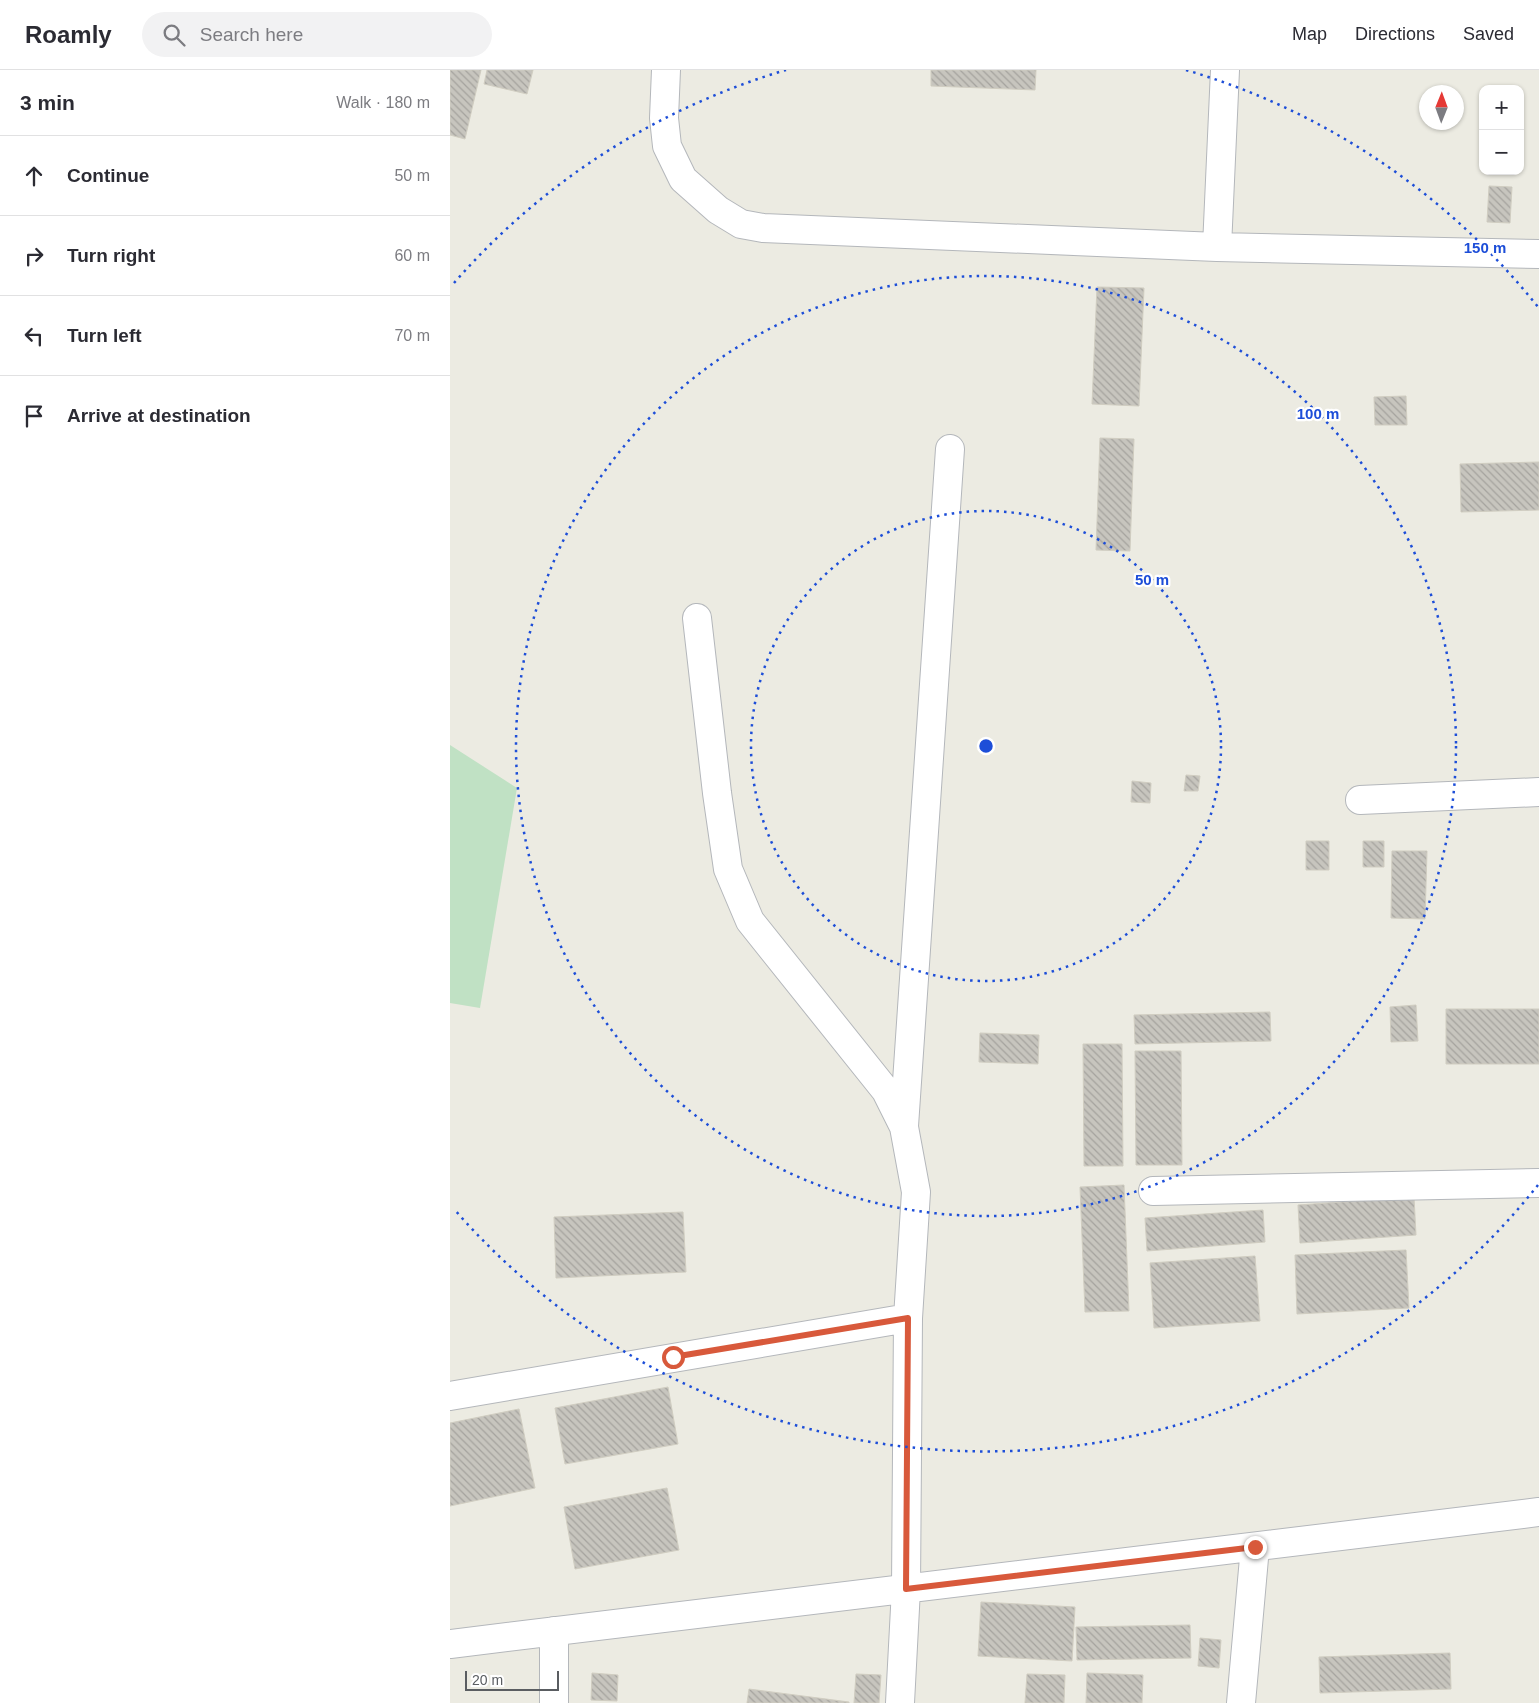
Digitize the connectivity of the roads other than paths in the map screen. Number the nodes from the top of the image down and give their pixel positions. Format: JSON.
{"nodes":[{"id":1,"x":666,"y":70,"type":"edge"},
{"id":2,"x":1225,"y":70,"type":"edge"},
{"id":3,"x":1217,"y":247,"type":"junction"},
{"id":4,"x":1539,"y":254,"type":"edge"},
{"id":5,"x":950,"y":449,"type":"dead end"},
{"id":6,"x":698,"y":618,"type":"dead end"},
{"id":7,"x":1539,"y":792,"type":"edge"},
{"id":8,"x":1360,"y":800,"type":"dead end"},
{"id":9,"x":904,"y":1128,"type":"junction"},
{"id":10,"x":1539,"y":1183,"type":"edge"},
{"id":11,"x":1153,"y":1190,"type":"dead end"},
{"id":12,"x":908,"y":1318,"type":"junction"},
{"id":13,"x":450,"y":1396,"type":"edge"},
{"id":14,"x":1539,"y":1512,"type":"edge"},
{"id":15,"x":1255,"y":1547,"type":"junction"},
{"id":16,"x":906,"y":1589,"type":"junction"},
{"id":17,"x":554,"y":1631,"type":"junction"},
{"id":18,"x":450,"y":1644,"type":"edge"},
{"id":19,"x":554,"y":1703,"type":"edge"},
{"id":20,"x":900,"y":1703,"type":"edge"},
{"id":21,"x":1241,"y":1703,"type":"edge"}],
"edges":[{"from":1,"to":3,"type":"street"},
{"from":2,"to":3,"type":"street"},
{"from":3,"to":4,"type":"street"},
{"from":5,"to":9,"type":"street"},
{"from":6,"to":9,"type":"street"},
{"from":7,"to":8,"type":"street"},
{"from":9,"to":12,"type":"street"},
{"from":10,"to":11,"type":"street"},
{"from":12,"to":13,"type":"street"},
{"from":12,"to":16,"type":"street"},
{"from":14,"to":15,"type":"street"},
{"from":15,"to":16,"type":"street"},
{"from":15,"to":21,"type":"street"},
{"from":16,"to":17,"type":"street"},
{"from":16,"to":20,"type":"street"},
{"from":17,"to":18,"type":"street"},
{"from":17,"to":19,"type":"street"}]}
